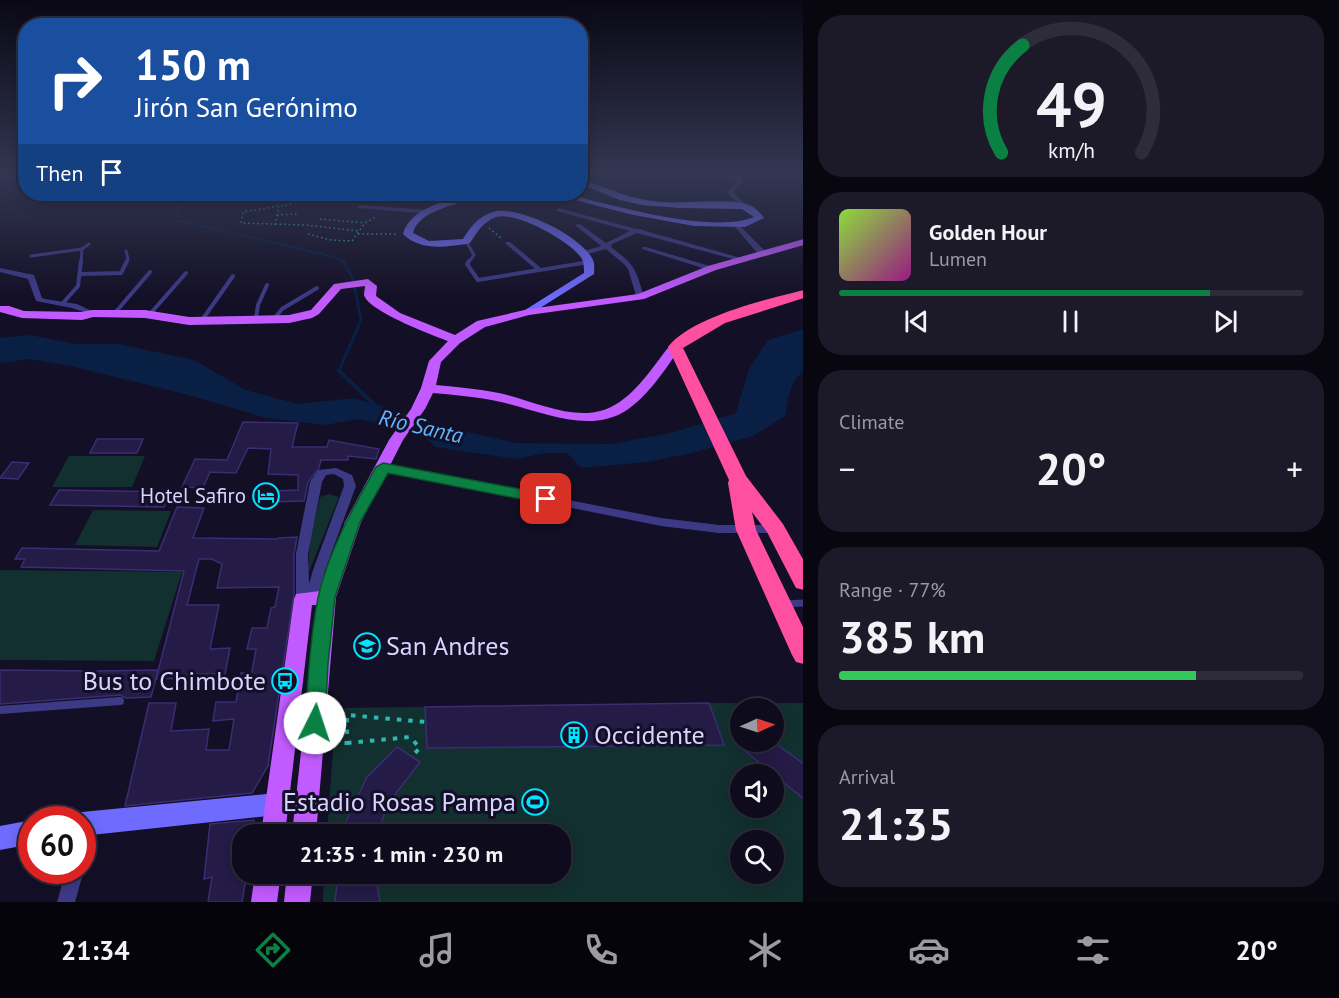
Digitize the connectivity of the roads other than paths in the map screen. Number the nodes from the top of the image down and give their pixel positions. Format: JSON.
{"nodes":[{"id":1,"x":423,"y":216,"type":"edge"},
{"id":2,"x":490,"y":216,"type":"edge"},
{"id":3,"x":523,"y":216,"type":"edge"},
{"id":4,"x":583,"y":216,"type":"edge"},
{"id":5,"x":651,"y":216,"type":"edge"},
{"id":6,"x":758,"y":216,"type":"edge"},
{"id":7,"x":578,"y":225,"type":"dead end"},
{"id":8,"x":737,"y":226,"type":"junction"},
{"id":9,"x":639,"y":230,"type":"junction"},
{"id":10,"x":466,"y":241,"type":"junction"},
{"id":11,"x":803,"y":242,"type":"edge"},
{"id":12,"x":508,"y":243,"type":"road end"},
{"id":13,"x":89,"y":244,"type":"dead end"},
{"id":14,"x":608,"y":246,"type":"junction"},
{"id":15,"x":644,"y":248,"type":"dead end"},
{"id":16,"x":82,"y":249,"type":"junction"},
{"id":17,"x":126,"y":251,"type":"dead end"},
{"id":18,"x":762,"y":253,"type":"junction"},
{"id":19,"x":31,"y":256,"type":"dead end"},
{"id":20,"x":587,"y":258,"type":"junction"},
{"id":21,"x":744,"y":260,"type":"junction"},
{"id":22,"x":712,"y":268,"type":"junction"},
{"id":23,"x":0,"y":270,"type":"edge"},
{"id":24,"x":539,"y":270,"type":"junction"},
{"id":25,"x":150,"y":272,"type":"dead end"},
{"id":26,"x":186,"y":273,"type":"dead end"},
{"id":27,"x":81,"y":274,"type":"junction"},
{"id":28,"x":233,"y":276,"type":"dead end"},
{"id":29,"x":267,"y":285,"type":"dead end"},
{"id":30,"x":317,"y":288,"type":"dead end"},
{"id":31,"x":803,"y":294,"type":"edge"},
{"id":32,"x":640,"y":297,"type":"junction"},
{"id":33,"x":63,"y":303,"type":"junction"},
{"id":34,"x":0,"y":309,"type":"edge"},
{"id":35,"x":529,"y":312,"type":"junction"},
{"id":36,"x":92,"y":313,"type":"junction"},
{"id":37,"x":114,"y":314,"type":"junction"},
{"id":38,"x":150,"y":314,"type":"junction"},
{"id":39,"x":256,"y":318,"type":"junction"},
{"id":40,"x":274,"y":319,"type":"junction"},
{"id":41,"x":202,"y":320,"type":"junction"},
{"id":42,"x":456,"y":340,"type":"junction"},
{"id":43,"x":675,"y":347,"type":"junction"},
{"id":44,"x":428,"y":388,"type":"junction"},
{"id":45,"x":383,"y":467,"type":"junction"},
{"id":46,"x":736,"y":478,"type":"junction"},
{"id":47,"x":776,"y":529,"type":"junction"},
{"id":48,"x":746,"y":530,"type":"junction"},
{"id":49,"x":803,"y":580,"type":"edge"},
{"id":50,"x":314,"y":598,"type":"junction"},
{"id":51,"x":803,"y":603,"type":"edge"},
{"id":52,"x":780,"y":604,"type":"junction"},
{"id":53,"x":803,"y":653,"type":"edge"},
{"id":54,"x":295,"y":664,"type":"junction"},
{"id":55,"x":319,"y":664,"type":"junction"},
{"id":56,"x":120,"y":701,"type":"dead end"},
{"id":57,"x":0,"y":710,"type":"edge"},
{"id":58,"x":286,"y":743,"type":"junction"},
{"id":59,"x":323,"y":743,"type":"junction"},
{"id":60,"x":277,"y":804,"type":"junction"},
{"id":61,"x":274,"y":824,"type":"edge"},
{"id":62,"x":306,"y":824,"type":"edge"},
{"id":63,"x":96,"y":828,"type":"edge"},
{"id":64,"x":18,"y":835,"type":"edge"},
{"id":65,"x":0,"y":838,"type":"edge"},
{"id":66,"x":71,"y":884,"type":"edge"},
{"id":67,"x":266,"y":884,"type":"edge"},
{"id":68,"x":299,"y":884,"type":"edge"},
{"id":69,"x":66,"y":902,"type":"edge"},
{"id":70,"x":264,"y":902,"type":"edge"},
{"id":71,"x":297,"y":902,"type":"edge"}],
"edges":[{"from":1,"to":10,"type":"main road"},
{"from":2,"to":10,"type":"main road"},
{"from":3,"to":20,"type":"main road"},
{"from":4,"to":9,"type":"street"},
{"from":5,"to":8,"type":"main road"},
{"from":6,"to":8,"type":"main road"},
{"from":7,"to":14,"type":"street"},
{"from":8,"to":18,"type":"street"},
{"from":9,"to":14,"type":"street"},
{"from":9,"to":21,"type":"street"},
{"from":10,"to":24,"type":"lane"},
{"from":11,"to":18,"type":"main road"},
{"from":12,"to":24,"type":"street"},
{"from":13,"to":16,"type":"lane"},
{"from":14,"to":20,"type":"street"},
{"from":14,"to":32,"type":"street"},
{"from":15,"to":22,"type":"street"},
{"from":16,"to":19,"type":"lane"},
{"from":16,"to":27,"type":"lane"},
{"from":17,"to":27,"type":"lane"},
{"from":18,"to":21,"type":"main road"},
{"from":20,"to":24,"type":"street"},
{"from":20,"to":35,"type":"main road"},
{"from":21,"to":22,"type":"main road"},
{"from":22,"to":32,"type":"main road"},
{"from":23,"to":33,"type":"street"},
{"from":25,"to":37,"type":"lane"},
{"from":26,"to":38,"type":"lane"},
{"from":27,"to":33,"type":"lane"},
{"from":28,"to":41,"type":"lane"},
{"from":29,"to":39,"type":"lane"},
{"from":30,"to":40,"type":"lane"},
{"from":31,"to":43,"type":"highway"},
{"from":32,"to":35,"type":"main road"},
{"from":33,"to":36,"type":"street"},
{"from":34,"to":36,"type":"main road"},
{"from":35,"to":42,"type":"main road"},
{"from":36,"to":37,"type":"main road"},
{"from":37,"to":38,"type":"main road"},
{"from":38,"to":41,"type":"main road"},
{"from":39,"to":40,"type":"main road"},
{"from":39,"to":41,"type":"main road"},
{"from":40,"to":42,"type":"main road"},
{"from":42,"to":44,"type":"main road"},
{"from":43,"to":44,"type":"main road"},
{"from":43,"to":46,"type":"highway"},
{"from":44,"to":45,"type":"main road"},
{"from":45,"to":48,"type":"street"},
{"from":45,"to":50,"type":"main road"},
{"from":46,"to":47,"type":"highway"},
{"from":46,"to":48,"type":"highway"},
{"from":47,"to":48,"type":"street"},
{"from":47,"to":49,"type":"highway"},
{"from":48,"to":52,"type":"highway"},
{"from":50,"to":50,"type":"street"},
{"from":50,"to":54,"type":"main road"},
{"from":50,"to":55,"type":"main road"},
{"from":51,"to":52,"type":"lane"},
{"from":52,"to":53,"type":"highway"},
{"from":54,"to":55,"type":"main road"},
{"from":54,"to":58,"type":"main road"},
{"from":55,"to":59,"type":"main road"},
{"from":56,"to":57,"type":"lane"},
{"from":58,"to":59,"type":"main road"},
{"from":58,"to":60,"type":"main road"},
{"from":59,"to":62,"type":"main road"},
{"from":60,"to":61,"type":"main road"},
{"from":60,"to":63,"type":"main road"},
{"from":64,"to":65,"type":"main road"},
{"from":66,"to":69,"type":"street"},
{"from":67,"to":70,"type":"main road"},
{"from":68,"to":71,"type":"main road"}]}
